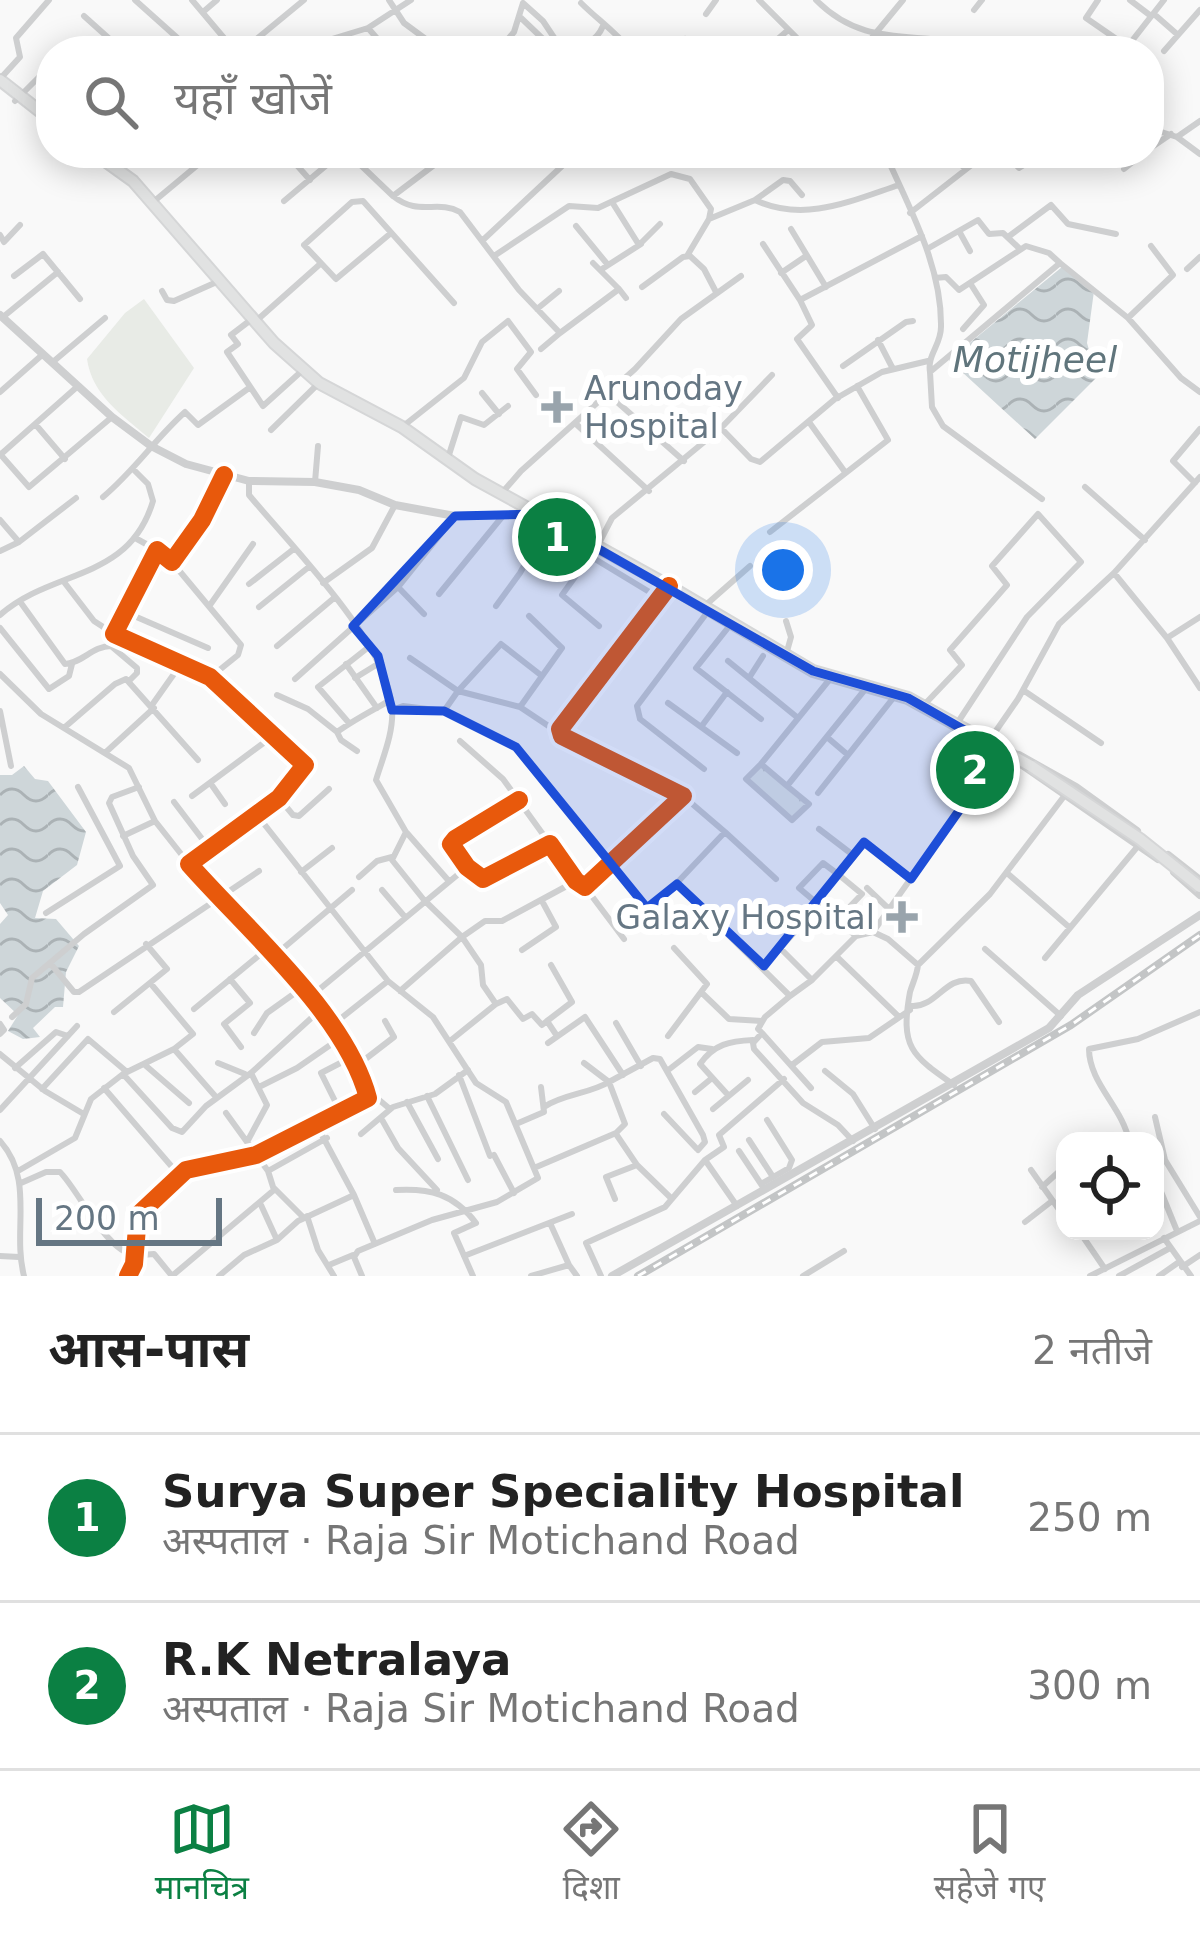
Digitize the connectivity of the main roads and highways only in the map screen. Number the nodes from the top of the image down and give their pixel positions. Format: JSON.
{"nodes":[{"id":1,"x":0,"y":82,"type":"edge"},
{"id":2,"x":36,"y":113,"type":"edge"},
{"id":3,"x":121,"y":168,"type":"edge"},
{"id":4,"x":154,"y":201,"type":"junction"},
{"id":5,"x":255,"y":320,"type":"junction"},
{"id":6,"x":304,"y":369,"type":"junction"},
{"id":7,"x":405,"y":425,"type":"junction"},
{"id":8,"x":539,"y":511,"type":"junction"},
{"id":9,"x":598,"y":544,"type":"junction"},
{"id":10,"x":708,"y":607,"type":"junction"},
{"id":11,"x":787,"y":653,"type":"junction"},
{"id":12,"x":927,"y":703,"type":"junction"},
{"id":13,"x":1022,"y":760,"type":"junction"},
{"id":14,"x":1200,"y":887,"type":"edge"}],
"edges":[{"from":1,"to":2,"type":"main road"},
{"from":3,"to":4,"type":"main road"},
{"from":4,"to":5,"type":"main road"},
{"from":4,"to":5,"type":"main road"},
{"from":5,"to":6,"type":"main road"},
{"from":6,"to":7,"type":"main road"},
{"from":6,"to":7,"type":"main road"},
{"from":7,"to":8,"type":"main road"},
{"from":8,"to":9,"type":"main road"},
{"from":8,"to":9,"type":"main road"},
{"from":9,"to":10,"type":"main road"},
{"from":9,"to":10,"type":"main road"},
{"from":10,"to":11,"type":"main road"},
{"from":10,"to":11,"type":"main road"},
{"from":11,"to":12,"type":"main road"},
{"from":11,"to":12,"type":"main road"},
{"from":12,"to":13,"type":"main road"},
{"from":12,"to":13,"type":"main road"},
{"from":13,"to":14,"type":"main road","bridge":true}]}
